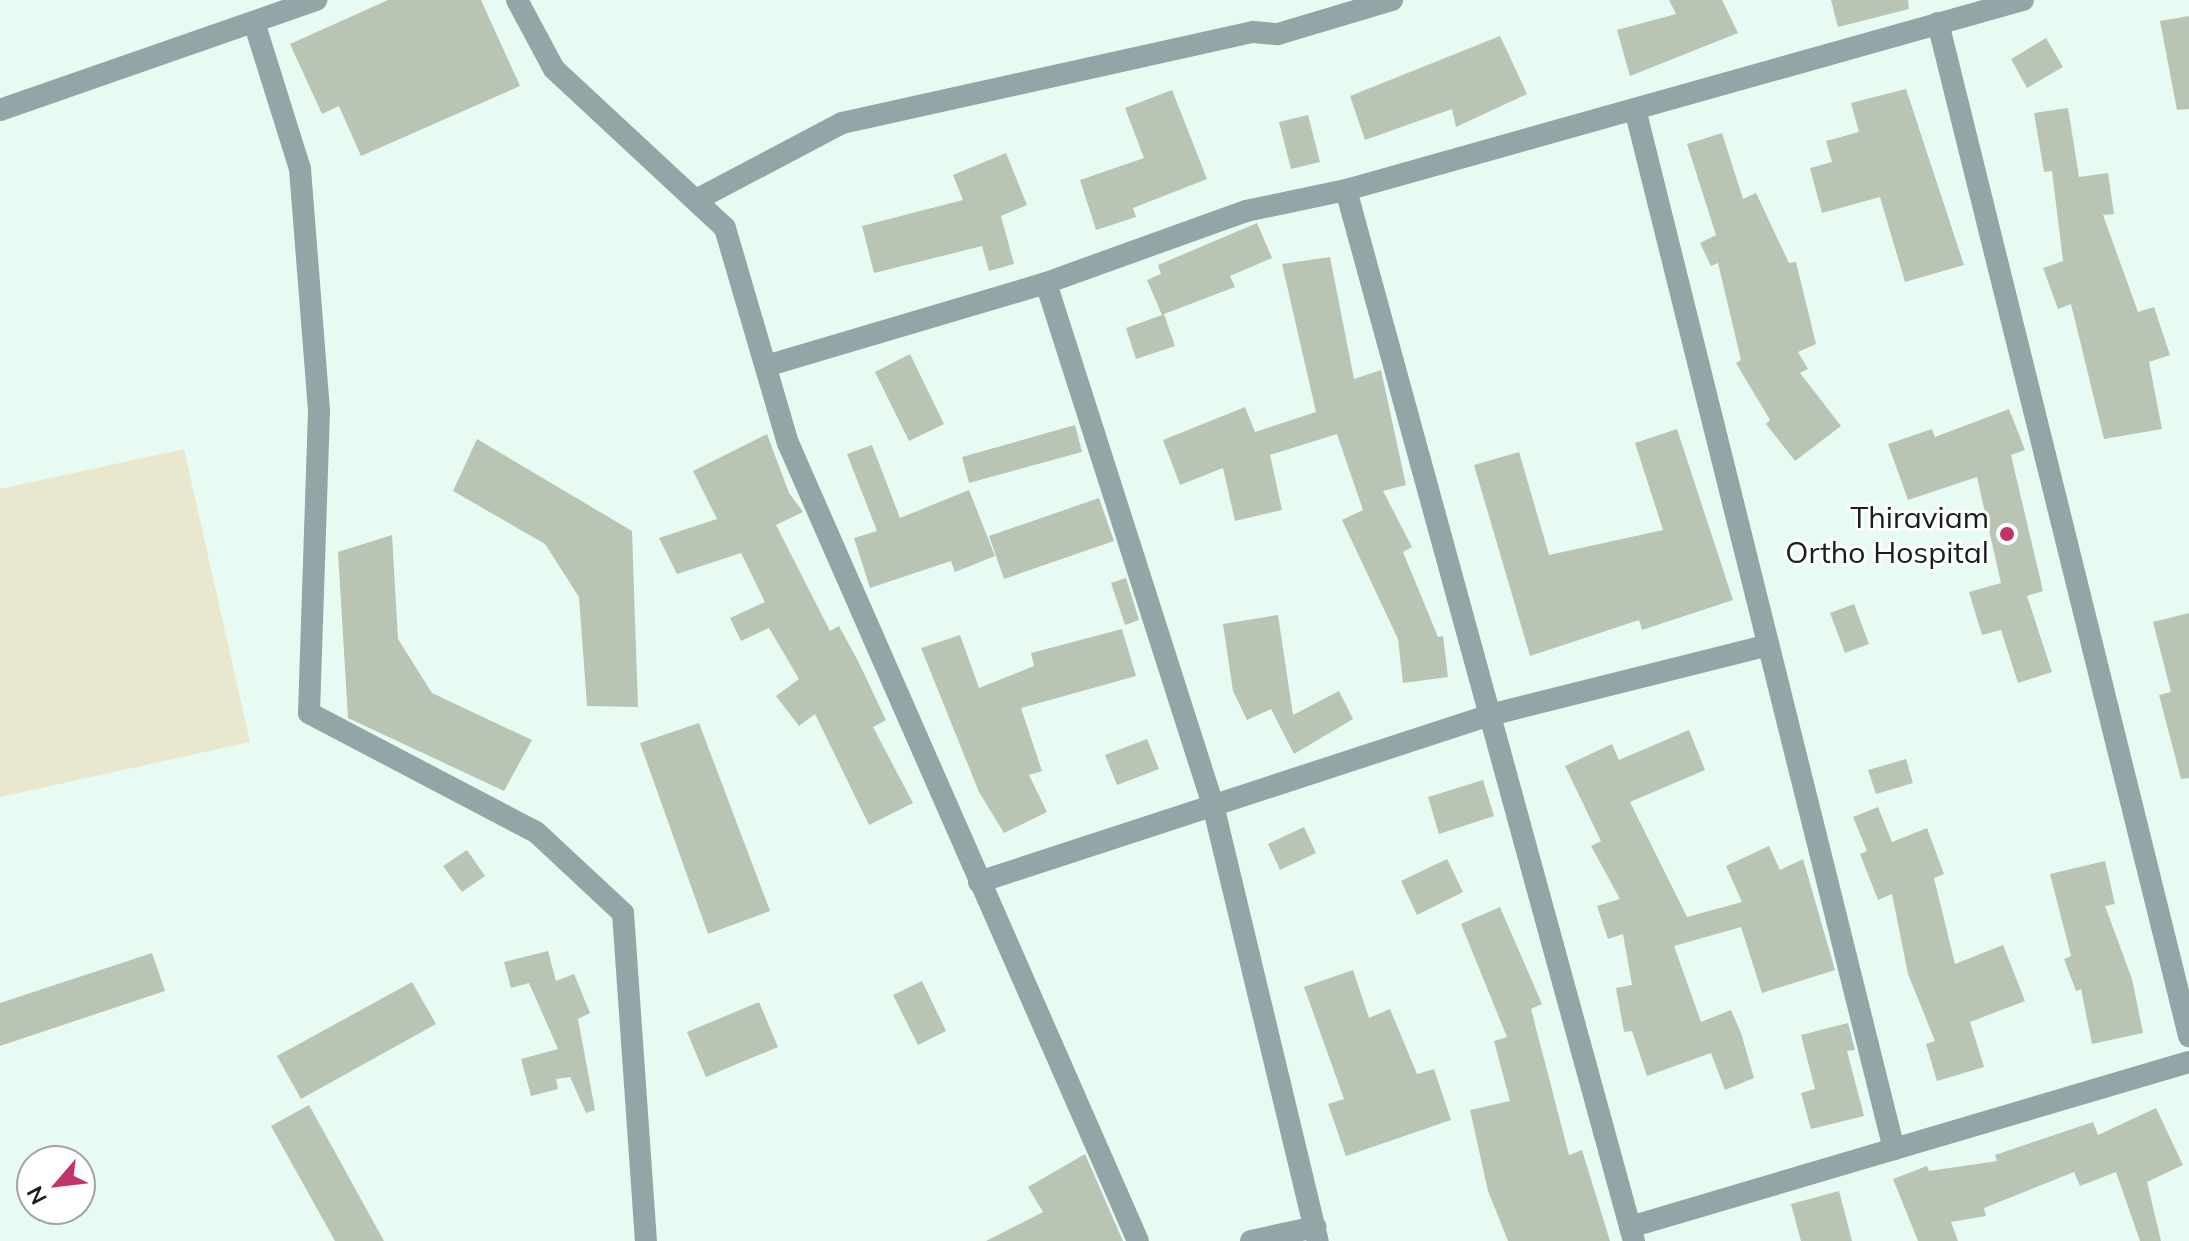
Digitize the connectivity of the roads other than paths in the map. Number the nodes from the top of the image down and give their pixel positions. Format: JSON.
{"nodes":[{"id":1,"x":316,"y":0,"type":"edge"},
{"id":2,"x":517,"y":0,"type":"edge"},
{"id":3,"x":1392,"y":0,"type":"edge"},
{"id":4,"x":2023,"y":0,"type":"edge"},
{"id":5,"x":254,"y":22,"type":"junction"},
{"id":6,"x":1938,"y":23,"type":"junction"},
{"id":7,"x":1635,"y":109,"type":"junction"},
{"id":8,"x":0,"y":110,"type":"edge"},
{"id":9,"x":1346,"y":190,"type":"junction"},
{"id":10,"x":696,"y":200,"type":"junction"},
{"id":11,"x":1046,"y":283,"type":"junction"},
{"id":12,"x":766,"y":366,"type":"junction"},
{"id":13,"x":1768,"y":645,"type":"junction"},
{"id":14,"x":1490,"y":715,"type":"junction"},
{"id":15,"x":1213,"y":805,"type":"junction"},
{"id":16,"x":979,"y":882,"type":"junction"},
{"id":17,"x":2189,"y":1036,"type":"edge"},
{"id":18,"x":2189,"y":1062,"type":"edge"},
{"id":19,"x":1894,"y":1149,"type":"junction"},
{"id":20,"x":1316,"y":1234,"type":"edge"},
{"id":21,"x":1632,"y":1234,"type":"edge"},
{"id":22,"x":646,"y":1241,"type":"edge"},
{"id":23,"x":1138,"y":1241,"type":"edge"},
{"id":24,"x":1251,"y":1241,"type":"edge"}],
"edges":[{"from":1,"to":5,"type":"street"},
{"from":2,"to":10,"type":"street"},
{"from":3,"to":10,"type":"street"},
{"from":4,"to":6,"type":"street"},
{"from":5,"to":8,"type":"street"},
{"from":5,"to":22,"type":"street"},
{"from":6,"to":7,"type":"street"},
{"from":6,"to":17,"type":"street"},
{"from":7,"to":9,"type":"street"},
{"from":7,"to":13,"type":"street"},
{"from":9,"to":11,"type":"street"},
{"from":9,"to":14,"type":"street"},
{"from":10,"to":12,"type":"street"},
{"from":11,"to":12,"type":"street"},
{"from":11,"to":15,"type":"street"},
{"from":12,"to":16,"type":"street"},
{"from":13,"to":14,"type":"street"},
{"from":13,"to":19,"type":"street"},
{"from":14,"to":15,"type":"street"},
{"from":14,"to":21,"type":"street"},
{"from":15,"to":16,"type":"street"},
{"from":15,"to":20,"type":"street"},
{"from":16,"to":23,"type":"street"},
{"from":18,"to":19,"type":"street"},
{"from":19,"to":21,"type":"street"},
{"from":20,"to":24,"type":"street"}]}
